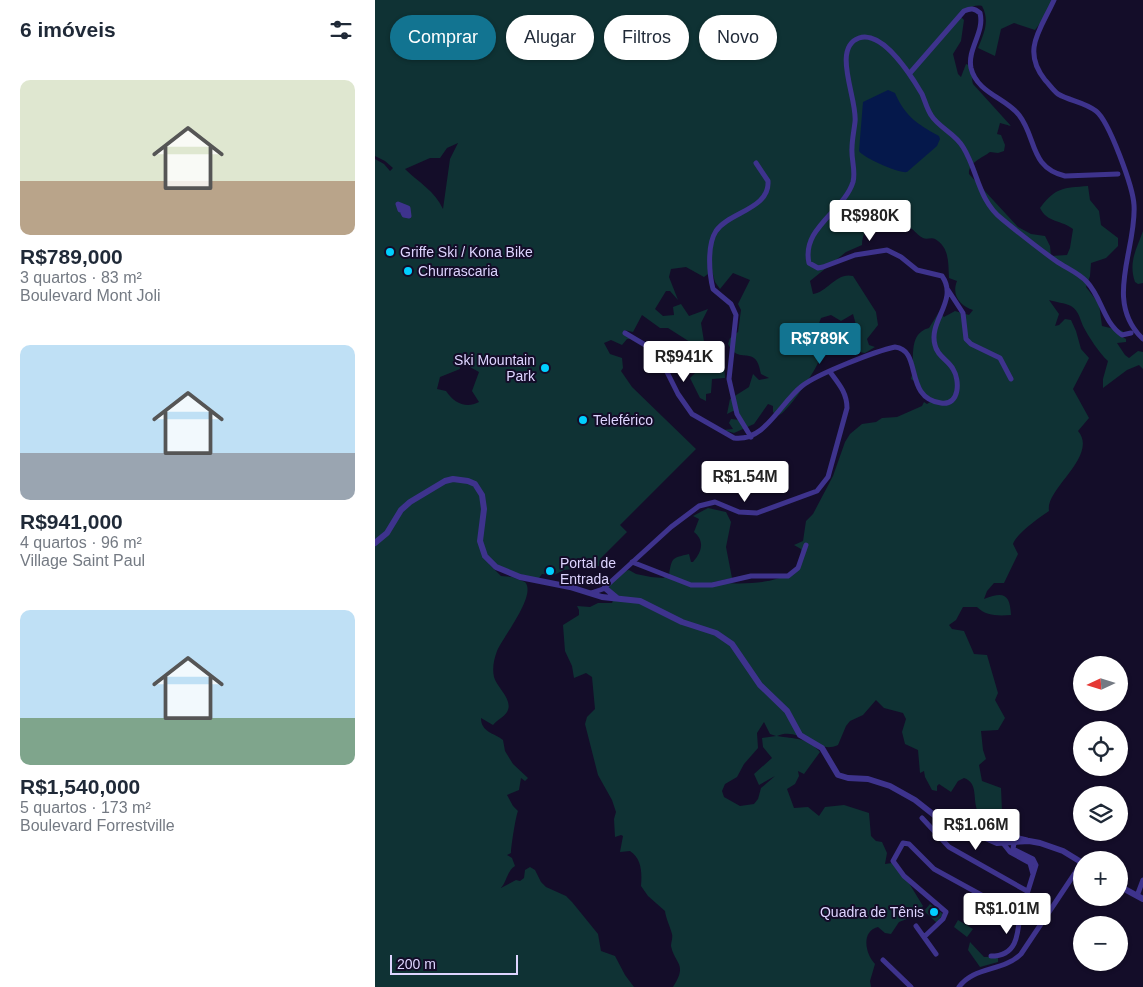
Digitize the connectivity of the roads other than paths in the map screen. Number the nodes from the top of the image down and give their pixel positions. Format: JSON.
{"nodes":[{"id":1,"x":1054,"y":0,"type":"edge"},
{"id":2,"x":910,"y":73,"type":"junction"},
{"id":3,"x":756,"y":163,"type":"dead end"},
{"id":4,"x":1119,"y":174,"type":"dead end"},
{"id":5,"x":947,"y":290,"type":"junction"},
{"id":6,"x":625,"y":333,"type":"dead end"},
{"id":7,"x":1131,"y":333,"type":"dead end"},
{"id":8,"x":1143,"y":339,"type":"edge"},
{"id":9,"x":830,"y":372,"type":"junction"},
{"id":10,"x":1011,"y":379,"type":"dead end"},
{"id":11,"x":751,"y":437,"type":"junction"},
{"id":12,"x":375,"y":543,"type":"edge"},
{"id":13,"x":806,"y":545,"type":"dead end"},
{"id":14,"x":633,"y":562,"type":"junction"},
{"id":15,"x":604,"y":589,"type":"junction"},
{"id":16,"x":591,"y":593,"type":"junction"},
{"id":17,"x":602,"y":597,"type":"junction"},
{"id":18,"x":619,"y":598,"type":"junction"},
{"id":19,"x":921,"y":818,"type":"dead end"},
{"id":20,"x":1029,"y":841,"type":"junction"},
{"id":21,"x":1014,"y":843,"type":"junction"},
{"id":22,"x":1002,"y":844,"type":"junction"},
{"id":23,"x":1073,"y":858,"type":"edge"},
{"id":24,"x":1033,"y":874,"type":"junction"},
{"id":25,"x":1073,"y":875,"type":"edge"},
{"id":26,"x":1143,"y":880,"type":"edge"},
{"id":27,"x":1027,"y":891,"type":"junction"},
{"id":28,"x":1128,"y":891,"type":"edge"},
{"id":29,"x":1140,"y":898,"type":"edge"},
{"id":30,"x":1020,"y":913,"type":"junction"},
{"id":31,"x":916,"y":926,"type":"dead end"},
{"id":32,"x":924,"y":937,"type":"junction"},
{"id":33,"x":936,"y":954,"type":"dead end"},
{"id":34,"x":991,"y":956,"type":"dead end"},
{"id":35,"x":883,"y":960,"type":"dead end"},
{"id":36,"x":911,"y":987,"type":"edge"},
{"id":37,"x":959,"y":987,"type":"edge"}],
"edges":[{"from":1,"to":8,"type":"street"},
{"from":2,"to":4,"type":"street"},
{"from":2,"to":5,"type":"street"},
{"from":2,"to":7,"type":"street"},
{"from":3,"to":11,"type":"street"},
{"from":5,"to":9,"type":"street"},
{"from":5,"to":10,"type":"street"},
{"from":6,"to":11,"type":"street"},
{"from":9,"to":11,"type":"street"},
{"from":9,"to":14,"type":"street"},
{"from":12,"to":16,"type":"street"},
{"from":13,"to":14,"type":"street"},
{"from":14,"to":15,"type":"street"},
{"from":15,"to":16,"type":"street"},
{"from":15,"to":17,"type":"street"},
{"from":15,"to":18,"type":"street"},
{"from":16,"to":17,"type":"street"},
{"from":17,"to":18,"type":"street"},
{"from":18,"to":22,"type":"street"},
{"from":19,"to":27,"type":"street"},
{"from":20,"to":21,"type":"street"},
{"from":20,"to":22,"type":"street"},
{"from":20,"to":23,"type":"street"},
{"from":21,"to":22,"type":"street"},
{"from":21,"to":24,"type":"street"},
{"from":22,"to":24,"type":"street"},
{"from":24,"to":27,"type":"street"},
{"from":25,"to":37,"type":"street"},
{"from":26,"to":29,"type":"street"},
{"from":27,"to":30,"type":"street"},
{"from":28,"to":29,"type":"street"},
{"from":30,"to":32,"type":"street"},
{"from":30,"to":34,"type":"street"},
{"from":31,"to":32,"type":"street"},
{"from":32,"to":33,"type":"street"},
{"from":35,"to":36,"type":"street"}]}
